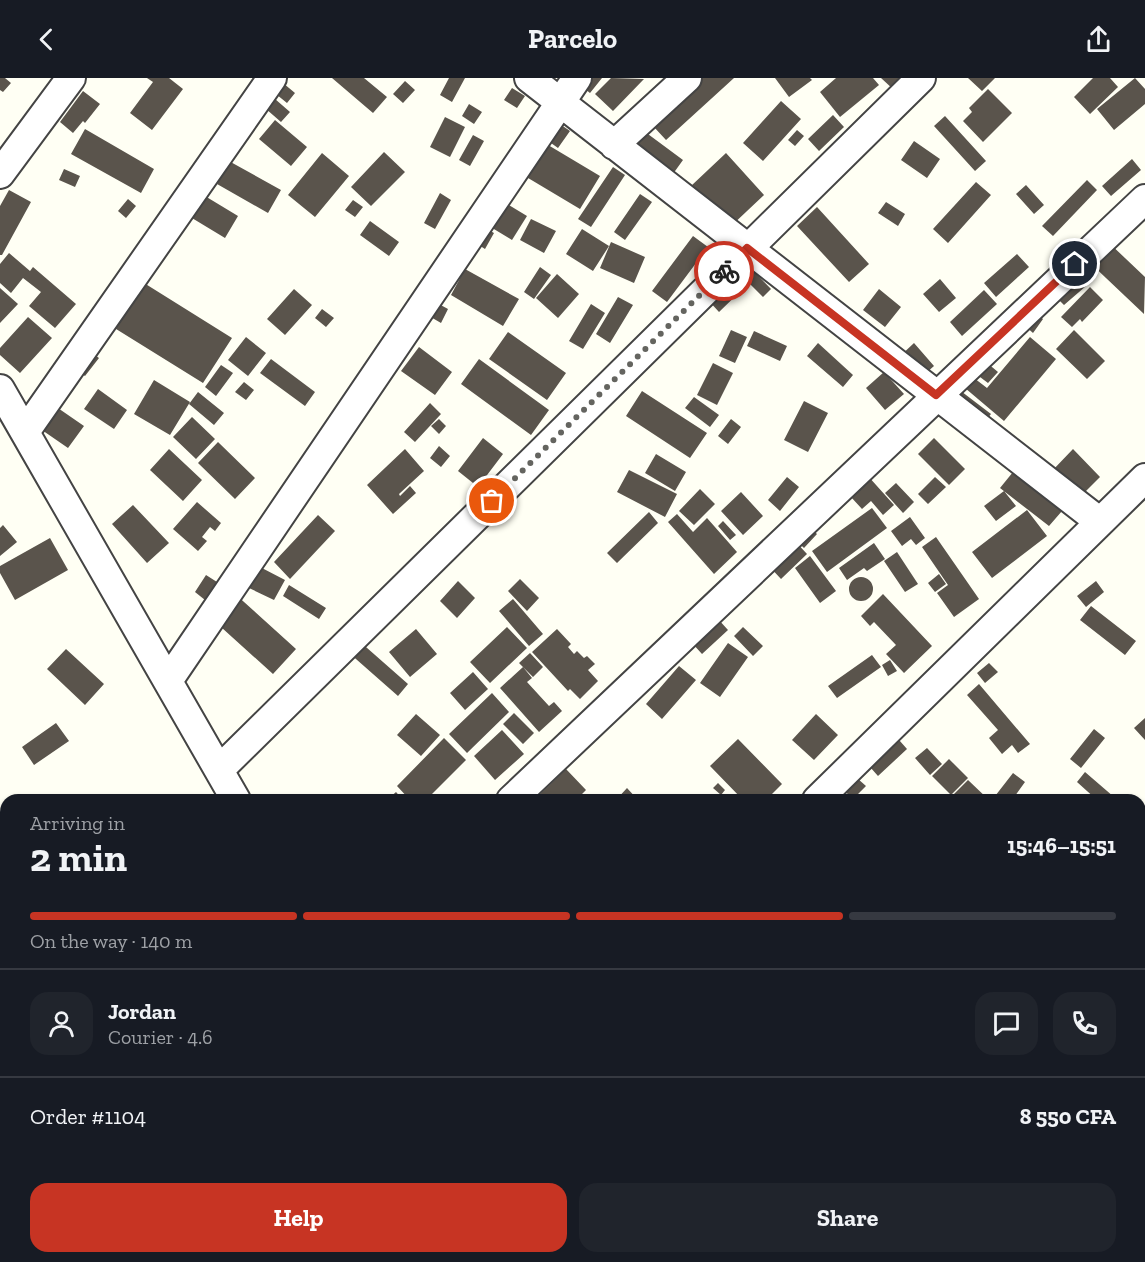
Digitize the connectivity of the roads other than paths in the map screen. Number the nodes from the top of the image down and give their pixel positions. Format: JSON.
{"nodes":[{"id":1,"x":71,"y":78,"type":"edge"},
{"id":2,"x":272,"y":78,"type":"edge"},
{"id":3,"x":529,"y":78,"type":"edge"},
{"id":4,"x":577,"y":78,"type":"edge"},
{"id":5,"x":687,"y":78,"type":"edge"},
{"id":6,"x":921,"y":78,"type":"edge"},
{"id":7,"x":560,"y":103,"type":"junction"},
{"id":8,"x":614,"y":145,"type":"junction"},
{"id":9,"x":0,"y":174,"type":"edge"},
{"id":10,"x":1145,"y":199,"type":"edge"},
{"id":11,"x":747,"y":248,"type":"junction"},
{"id":12,"x":0,"y":389,"type":"edge"},
{"id":13,"x":936,"y":395,"type":"junction"},
{"id":14,"x":25,"y":432,"type":"junction"},
{"id":15,"x":1145,"y":477,"type":"edge"},
{"id":16,"x":1100,"y":522,"type":"junction"},
{"id":17,"x":168,"y":681,"type":"junction"},
{"id":18,"x":225,"y":790,"type":"edge"},
{"id":19,"x":517,"y":794,"type":"edge"},
{"id":20,"x":826,"y":794,"type":"edge"}],
"edges":[{"from":1,"to":9,"type":"street"},
{"from":2,"to":14,"type":"street"},
{"from":3,"to":7,"type":"street"},
{"from":4,"to":7,"type":"street"},
{"from":5,"to":8,"type":"street"},
{"from":6,"to":11,"type":"street"},
{"from":7,"to":8,"type":"street"},
{"from":7,"to":17,"type":"street"},
{"from":8,"to":11,"type":"street"},
{"from":10,"to":13,"type":"street"},
{"from":11,"to":13,"type":"street"},
{"from":11,"to":18,"type":"street"},
{"from":12,"to":14,"type":"street"},
{"from":13,"to":16,"type":"street"},
{"from":13,"to":19,"type":"street"},
{"from":14,"to":17,"type":"street"},
{"from":15,"to":16,"type":"street"},
{"from":16,"to":20,"type":"street"},
{"from":17,"to":18,"type":"street"}]}
